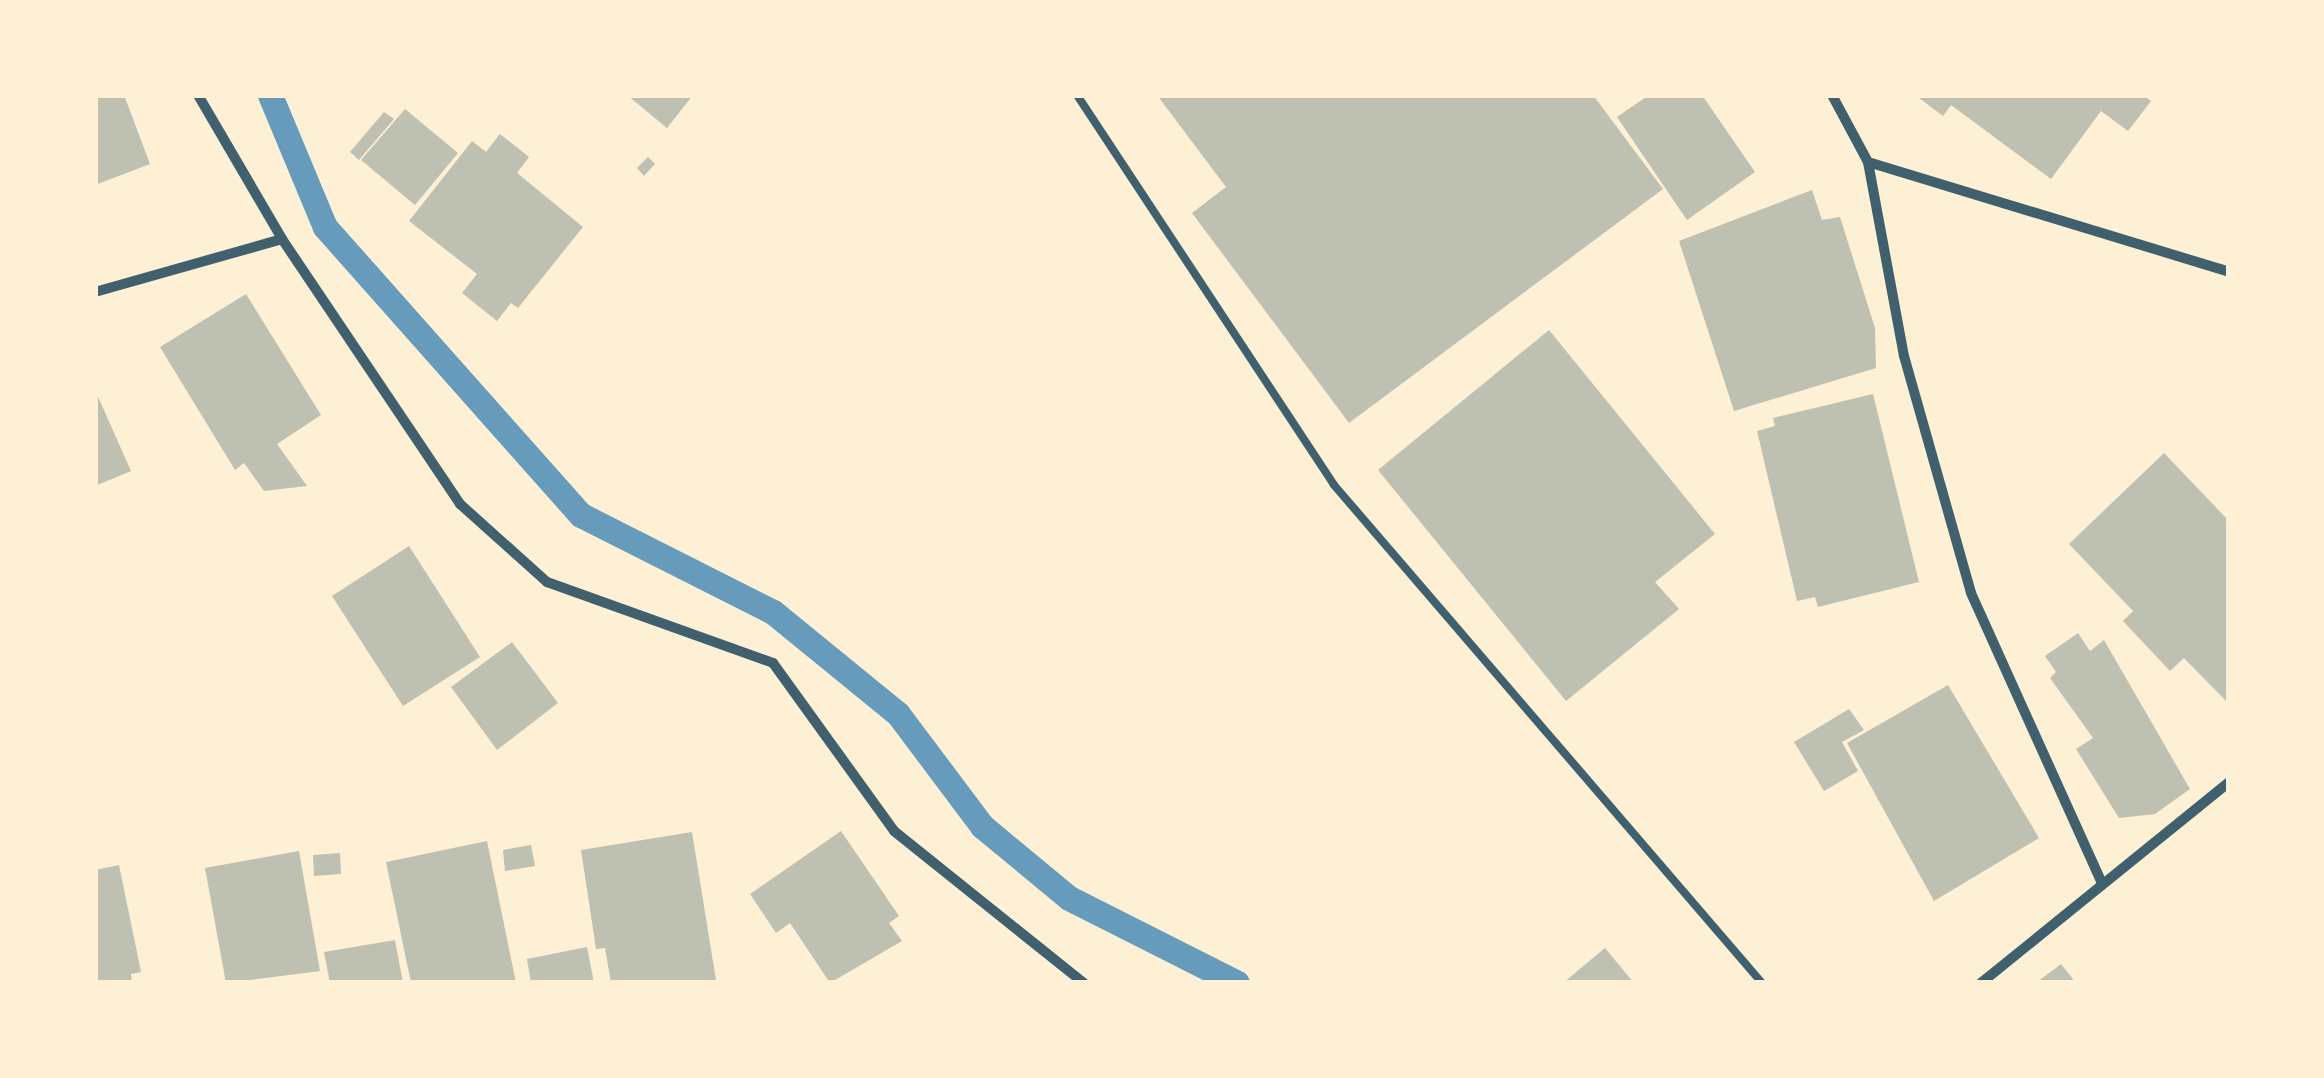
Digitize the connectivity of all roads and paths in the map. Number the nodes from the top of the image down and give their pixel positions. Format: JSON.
{"nodes":[{"id":1,"x":198,"y":95,"type":"edge"},
{"id":2,"x":1076,"y":95,"type":"edge"},
{"id":3,"x":1832,"y":95,"type":"edge"},
{"id":4,"x":1868,"y":162,"type":"junction"},
{"id":5,"x":282,"y":239,"type":"junction"},
{"id":6,"x":2229,"y":272,"type":"edge"},
{"id":7,"x":95,"y":292,"type":"edge"},
{"id":8,"x":2229,"y":782,"type":"edge"},
{"id":9,"x":2102,"y":883,"type":"junction"},
{"id":10,"x":1084,"y":983,"type":"edge"},
{"id":11,"x":1762,"y":983,"type":"edge"},
{"id":12,"x":1981,"y":983,"type":"edge"}],
"edges":[{"from":1,"to":5,"type":"street"},
{"from":2,"to":11,"type":"lane"},
{"from":3,"to":4,"type":"street"},
{"from":4,"to":6,"type":"street"},
{"from":4,"to":9,"type":"street"},
{"from":5,"to":7,"type":"street"},
{"from":5,"to":10,"type":"street"},
{"from":8,"to":9,"type":"street"},
{"from":9,"to":12,"type":"street"}]}
